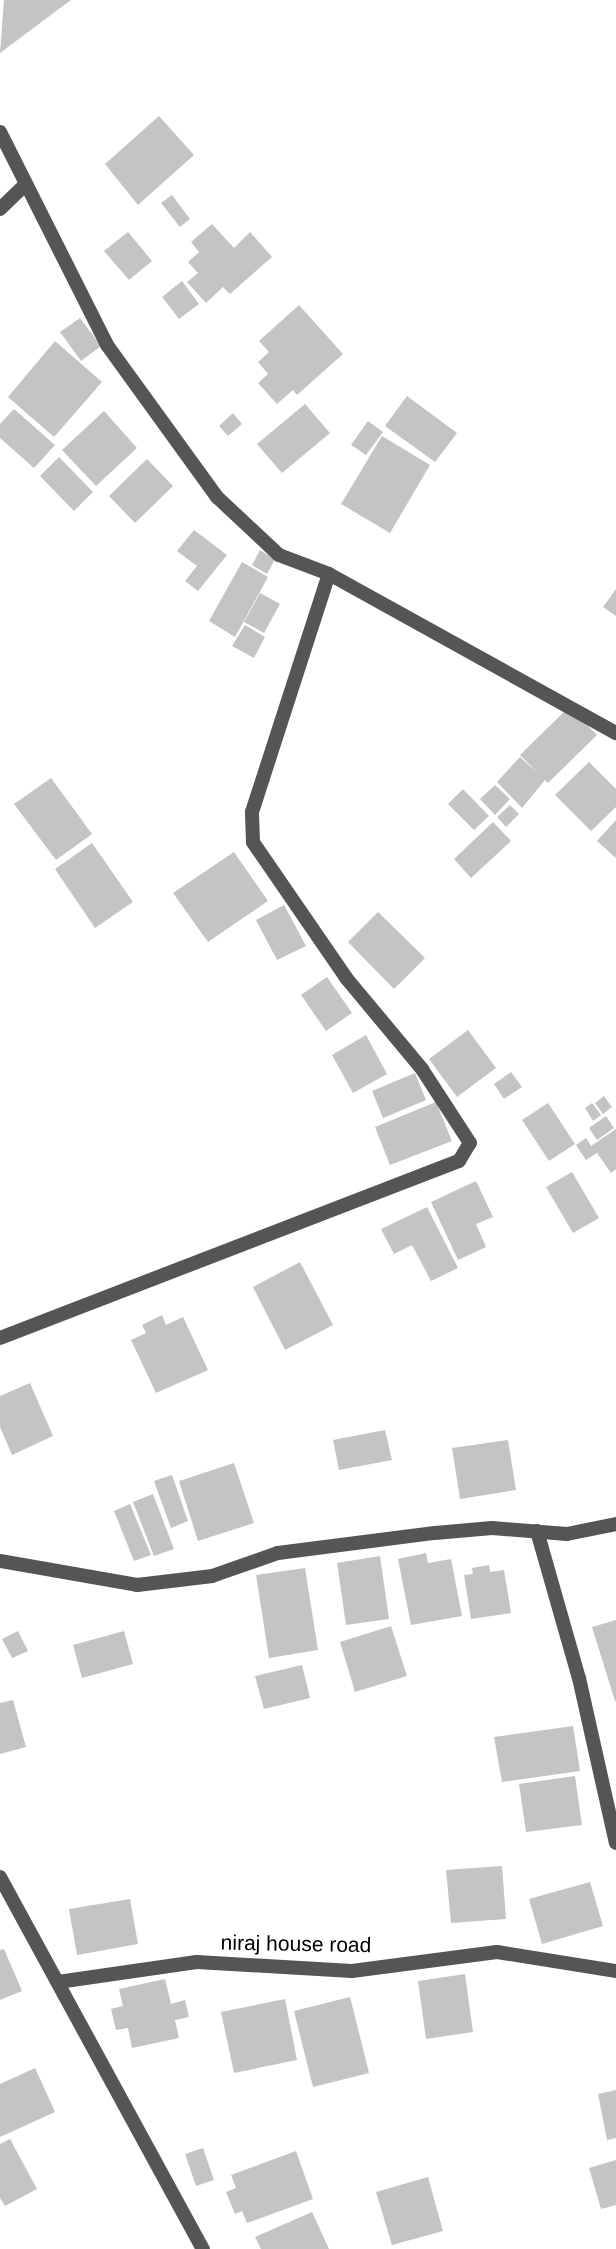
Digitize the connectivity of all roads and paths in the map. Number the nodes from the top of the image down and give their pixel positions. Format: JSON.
{"nodes":[{"id":1,"x":0,"y":132,"type":"edge"},
{"id":2,"x":26,"y":184,"type":"junction"},
{"id":3,"x":0,"y":209,"type":"edge"},
{"id":4,"x":329,"y":573,"type":"junction"},
{"id":5,"x":616,"y":733,"type":"edge"},
{"id":6,"x":0,"y":1338,"type":"edge"},
{"id":7,"x":616,"y":1524,"type":"edge"},
{"id":8,"x":537,"y":1531,"type":"junction"},
{"id":9,"x":0,"y":1561,"type":"edge"},
{"id":10,"x":616,"y":1843,"type":"edge"},
{"id":11,"x":0,"y":1877,"type":"edge"},
{"id":12,"x":616,"y":1971,"type":"edge"},
{"id":13,"x":58,"y":1982,"type":"junction"},
{"id":14,"x":203,"y":2249,"type":"edge"}],
"edges":[{"from":1,"to":2,"type":"street"},
{"from":2,"to":3,"type":"street"},
{"from":2,"to":4,"type":"street"},
{"from":4,"to":5,"type":"street"},
{"from":4,"to":6,"type":"street"},
{"from":7,"to":8,"type":"street"},
{"from":8,"to":9,"type":"street"},
{"from":8,"to":10,"type":"street"},
{"from":11,"to":13,"type":"street"},
{"from":12,"to":13,"type":"street","name":"niraj house road"},
{"from":13,"to":14,"type":"street"}]}
